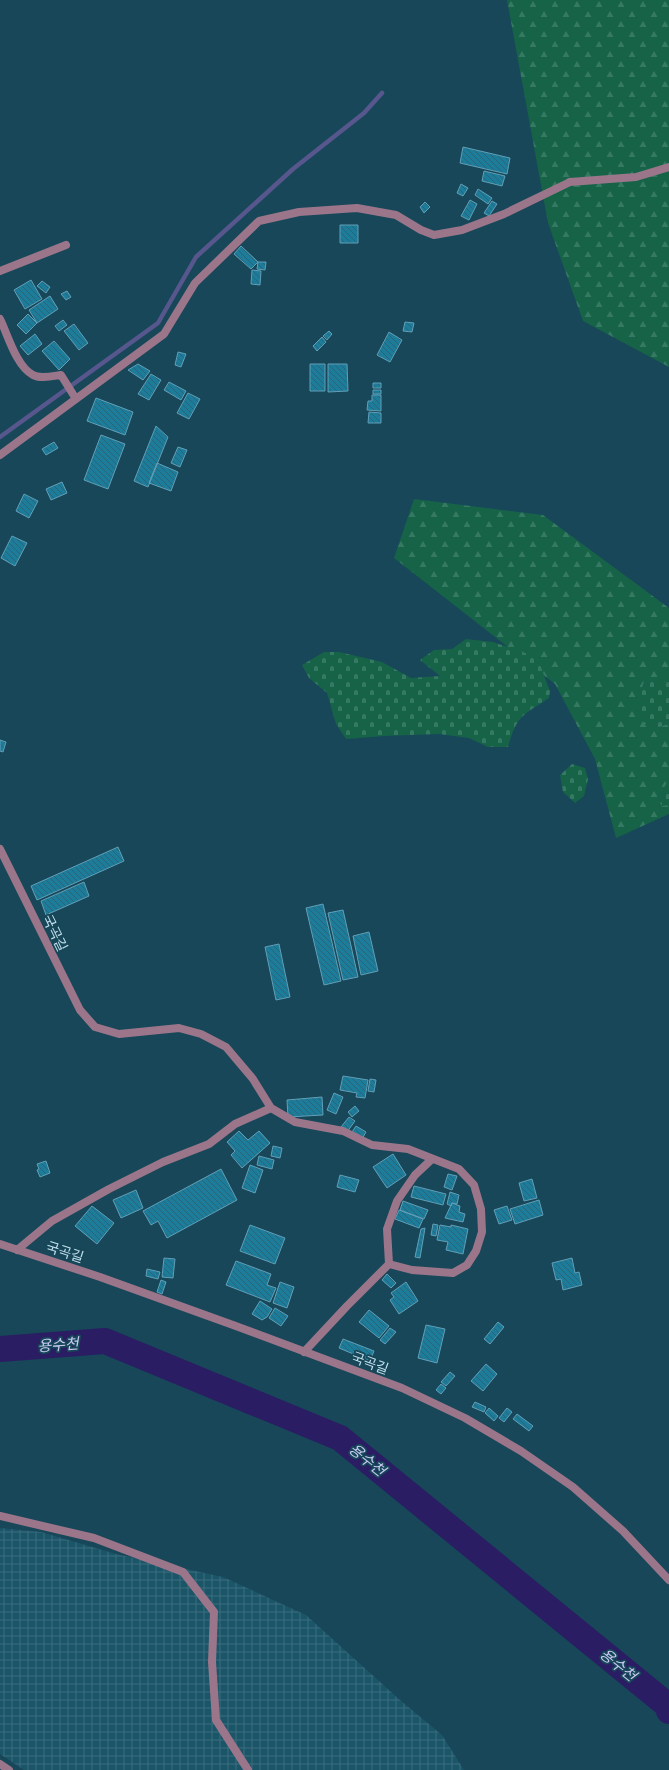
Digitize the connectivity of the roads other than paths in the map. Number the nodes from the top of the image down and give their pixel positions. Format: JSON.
{"nodes":[{"id":1,"x":669,"y":167,"type":"edge"},
{"id":2,"x":66,"y":245,"type":"dead end"},
{"id":3,"x":0,"y":271,"type":"edge"},
{"id":4,"x":0,"y":319,"type":"edge"},
{"id":5,"x":75,"y":398,"type":"junction"},
{"id":6,"x":0,"y":454,"type":"edge"},
{"id":7,"x":0,"y":848,"type":"edge"},
{"id":8,"x":270,"y":1108,"type":"junction"},
{"id":9,"x":432,"y":1159,"type":"junction"},
{"id":10,"x":0,"y":1244,"type":"edge"},
{"id":11,"x":17,"y":1250,"type":"junction"},
{"id":12,"x":389,"y":1264,"type":"junction"},
{"id":13,"x":304,"y":1352,"type":"junction"},
{"id":14,"x":0,"y":1516,"type":"edge"},
{"id":15,"x":669,"y":1580,"type":"edge"},
{"id":16,"x":0,"y":1764,"type":"edge"},
{"id":17,"x":9,"y":1770,"type":"edge"},
{"id":18,"x":248,"y":1770,"type":"edge"}],
"edges":[{"from":1,"to":5,"type":"street"},
{"from":2,"to":3,"type":"street"},
{"from":4,"to":5,"type":"street"},
{"from":5,"to":6,"type":"street"},
{"from":7,"to":8,"type":"street","name":"국곡길"},
{"from":8,"to":9,"type":"street"},
{"from":8,"to":11,"type":"street","name":"국곡길"},
{"from":9,"to":12,"type":"street"},
{"from":9,"to":12,"type":"street"},
{"from":10,"to":11,"type":"street","name":"국곡길"},
{"from":11,"to":13,"type":"street","name":"국곡길"},
{"from":12,"to":13,"type":"street"},
{"from":13,"to":15,"type":"street","name":"국곡길"},
{"from":14,"to":18,"type":"street"},
{"from":16,"to":17,"type":"street"}]}
